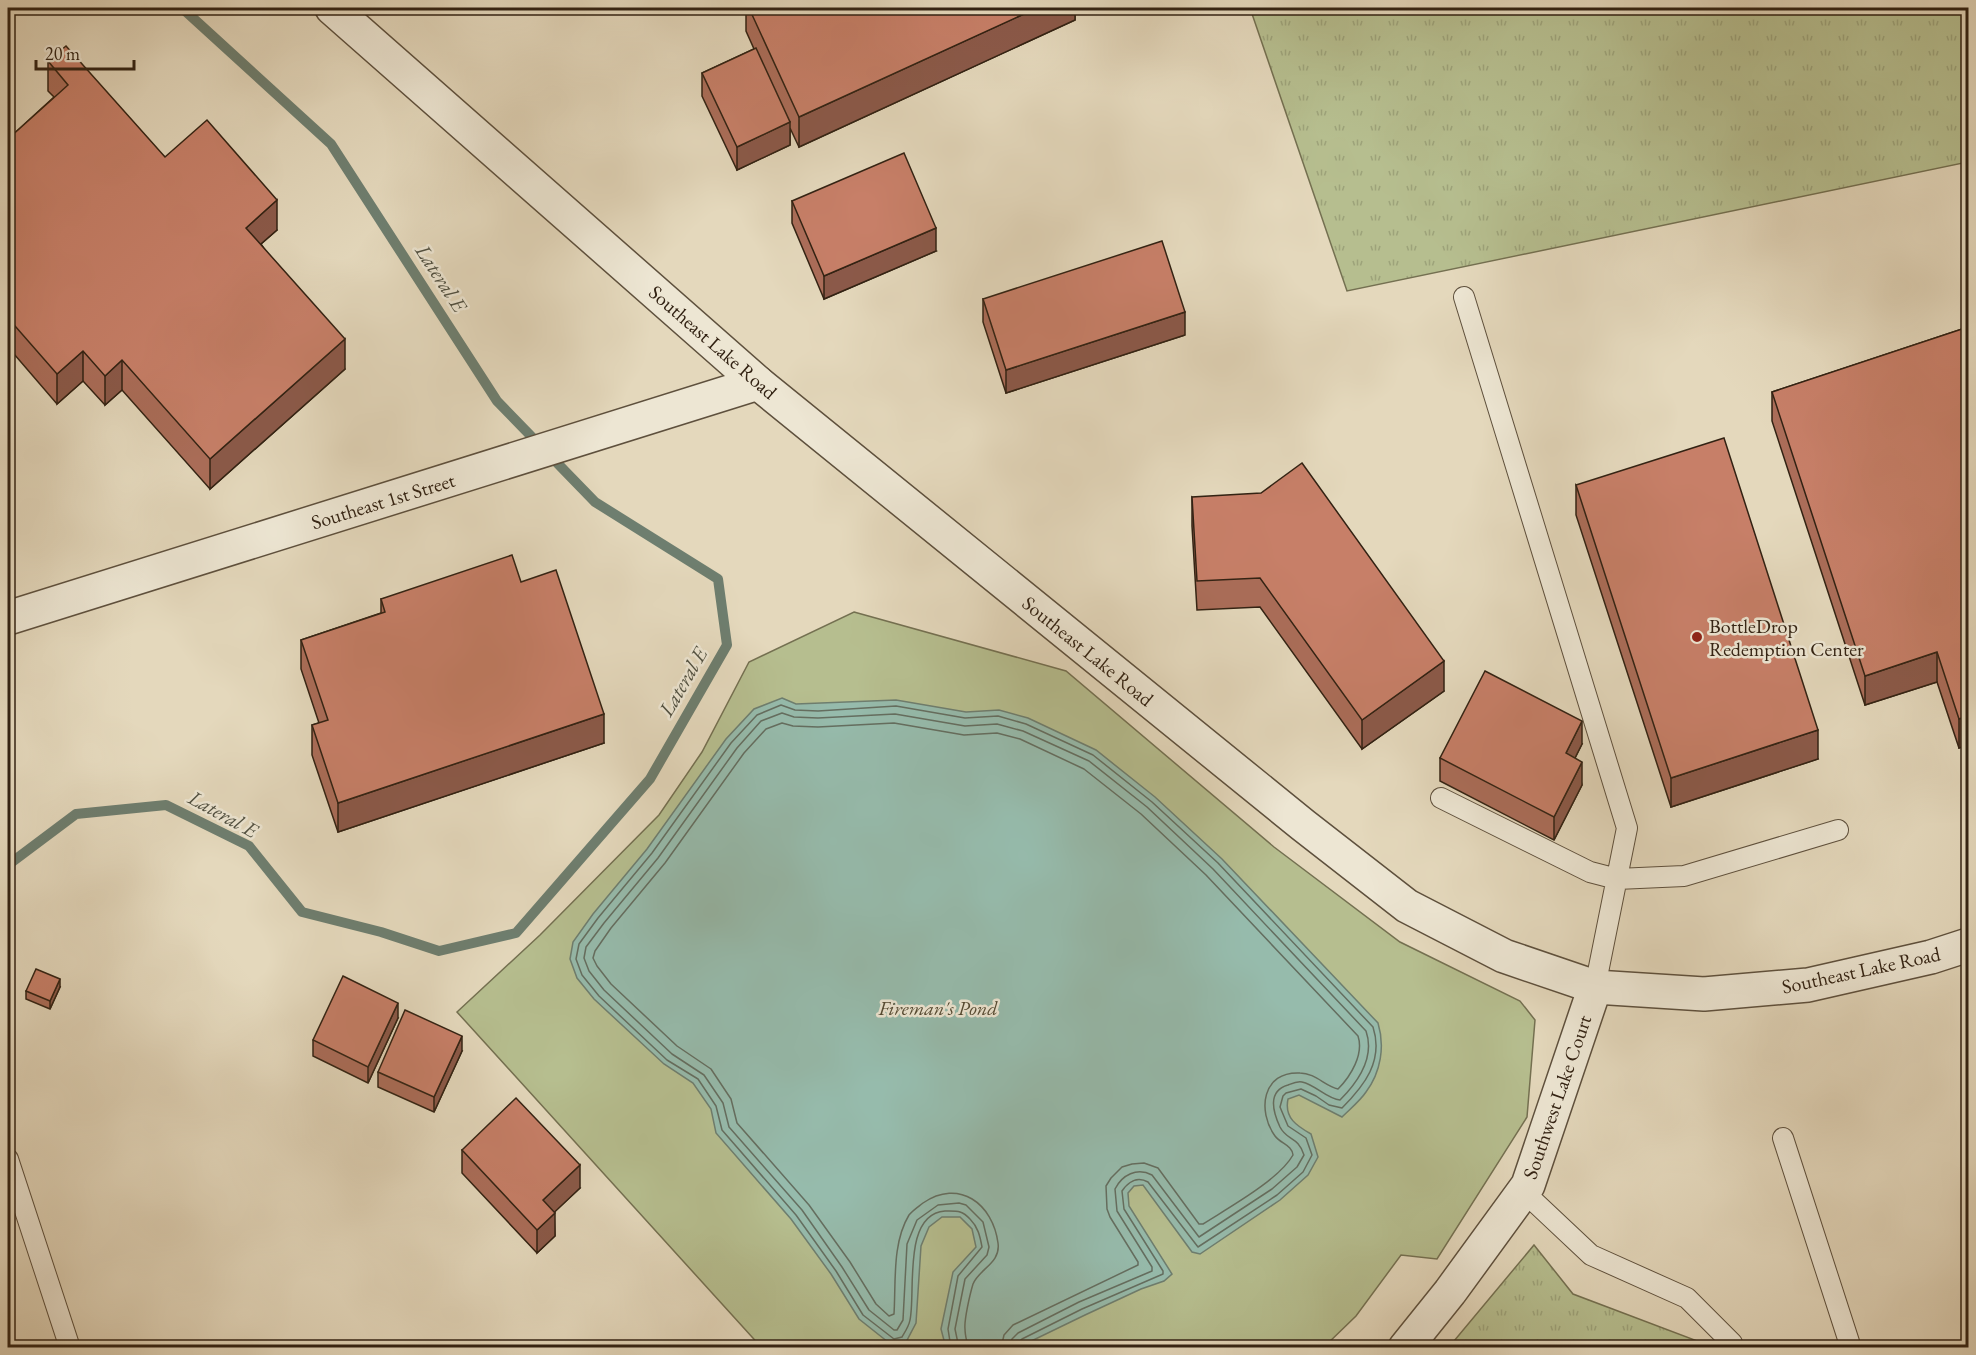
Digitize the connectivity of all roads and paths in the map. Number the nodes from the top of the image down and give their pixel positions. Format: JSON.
{"nodes":[{"id":1,"x":332,"y":8,"type":"edge"},
{"id":2,"x":1464,"y":297,"type":"dead end"},
{"id":3,"x":758,"y":383,"type":"junction"},
{"id":4,"x":8,"y":618,"type":"edge"},
{"id":5,"x":1441,"y":798,"type":"dead end"},
{"id":6,"x":1838,"y":830,"type":"dead end"},
{"id":7,"x":1617,"y":879,"type":"junction"},
{"id":8,"x":1968,"y":945,"type":"edge"},
{"id":9,"x":1595,"y":987,"type":"junction"},
{"id":10,"x":1783,"y":1138,"type":"dead end"},
{"id":11,"x":8,"y":1160,"type":"edge"},
{"id":12,"x":1523,"y":1191,"type":"junction"},
{"id":13,"x":70,"y":1347,"type":"edge"},
{"id":14,"x":1405,"y":1347,"type":"edge"},
{"id":15,"x":1734,"y":1347,"type":"edge"},
{"id":16,"x":1851,"y":1347,"type":"edge"}],
"edges":[{"from":1,"to":3,"type":"street","name":"Southeast Lake Road"},
{"from":2,"to":7,"type":"lane"},
{"from":3,"to":4,"type":"street","name":"Southeast 1st Street"},
{"from":3,"to":9,"type":"street","name":"Southeast Lake Road"},
{"from":5,"to":7,"type":"lane"},
{"from":6,"to":7,"type":"lane"},
{"from":7,"to":9,"type":"lane"},
{"from":8,"to":9,"type":"street","name":"Southeast Lake Road"},
{"from":9,"to":12,"type":"street","name":"Southwest Lake Court"},
{"from":10,"to":16,"type":"lane"},
{"from":11,"to":13,"type":"lane"},
{"from":12,"to":14,"type":"street","name":"Southwest Lake Court"},
{"from":12,"to":15,"type":"lane"}]}
